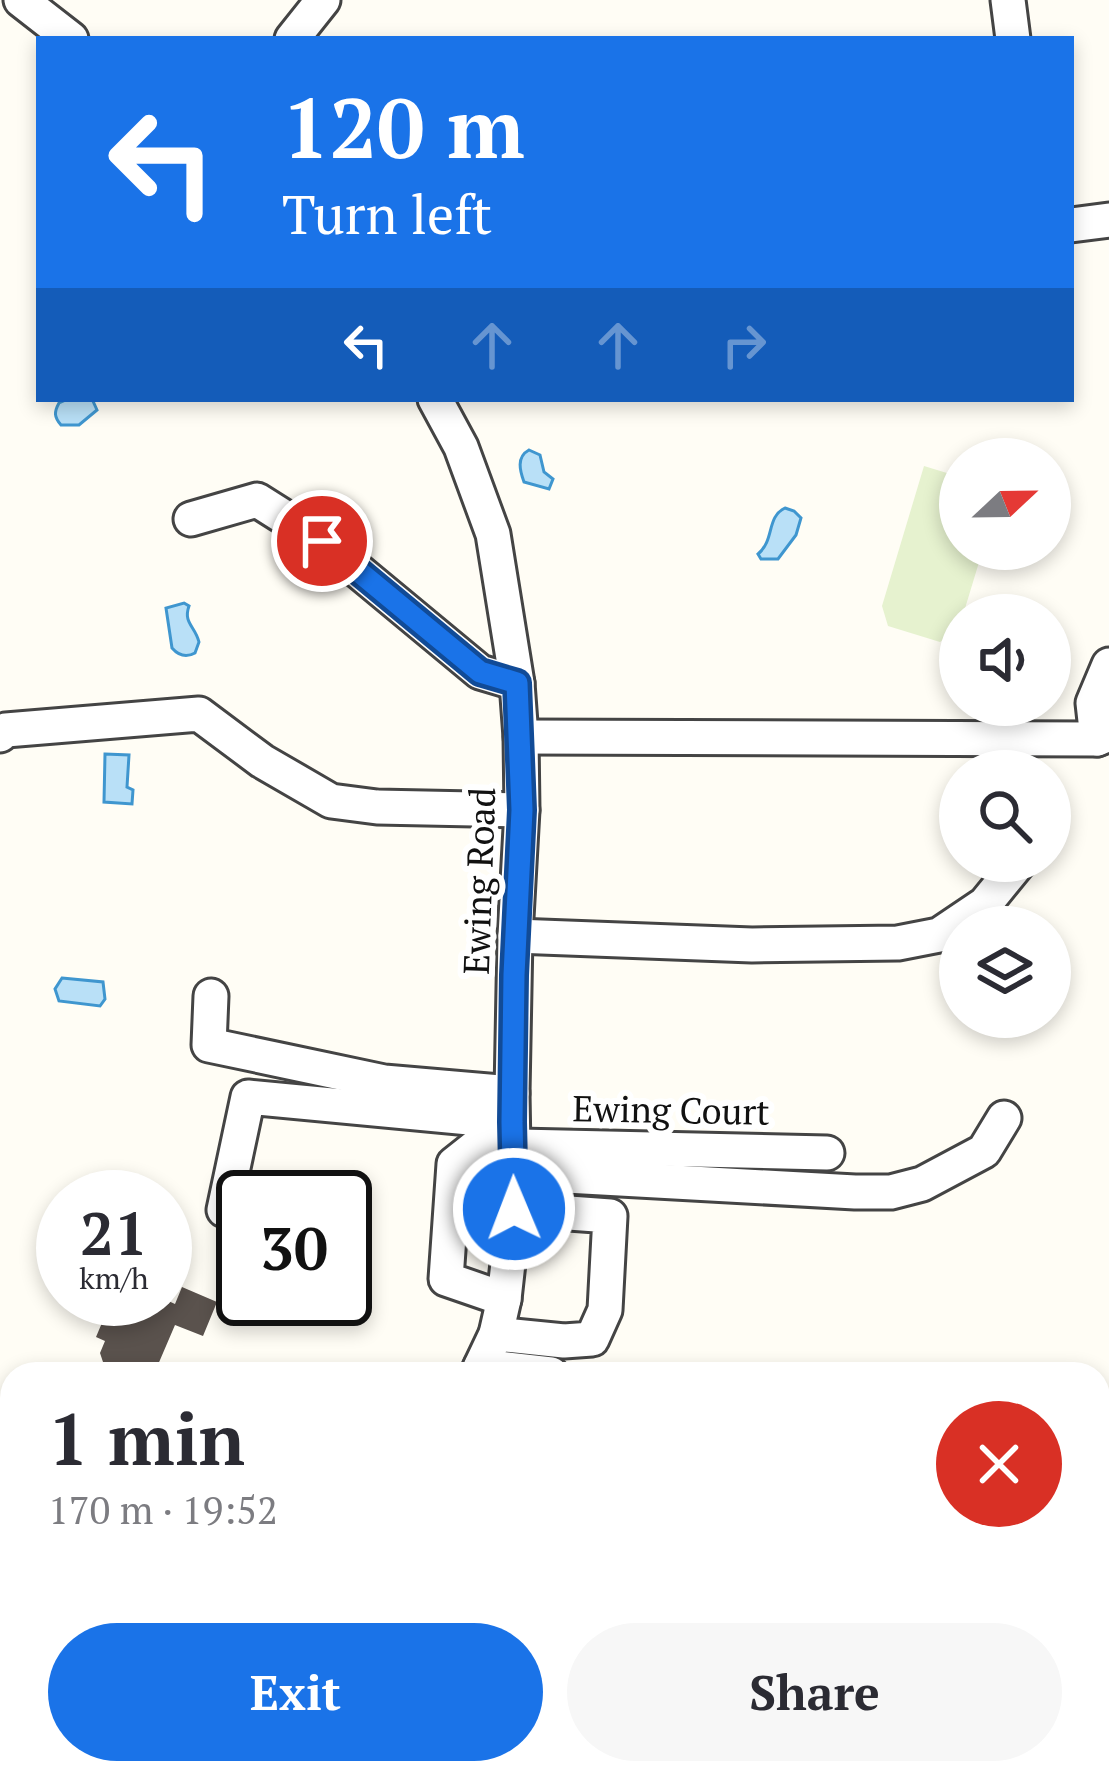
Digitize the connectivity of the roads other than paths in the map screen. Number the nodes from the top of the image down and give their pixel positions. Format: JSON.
{"nodes":[{"id":1,"x":21,"y":0,"type":"edge"},
{"id":2,"x":323,"y":0,"type":"edge"},
{"id":3,"x":1008,"y":0,"type":"edge"},
{"id":4,"x":67,"y":36,"type":"edge"},
{"id":5,"x":294,"y":36,"type":"edge"},
{"id":6,"x":1012,"y":36,"type":"edge"},
{"id":7,"x":1109,"y":220,"type":"edge"},
{"id":8,"x":1074,"y":225,"type":"edge"},
{"id":9,"x":438,"y":402,"type":"edge"},
{"id":10,"x":191,"y":519,"type":"dead end"},
{"id":11,"x":1109,"y":665,"type":"edge"},
{"id":12,"x":517,"y":683,"type":"junction"},
{"id":13,"x":0,"y":734,"type":"edge"},
{"id":14,"x":521,"y":736,"type":"junction"},
{"id":15,"x":1103,"y":736,"type":"edge"},
{"id":16,"x":522,"y":810,"type":"junction"},
{"id":17,"x":1003,"y":882,"type":"edge"},
{"id":18,"x":515,"y":935,"type":"junction"},
{"id":19,"x":211,"y":996,"type":"dead end"},
{"id":20,"x":1004,"y":1118,"type":"dead end"},
{"id":21,"x":512,"y":1133,"type":"junction"},
{"id":22,"x":827,"y":1153,"type":"dead end"},
{"id":23,"x":232,"y":1170,"type":"edge"},
{"id":24,"x":514,"y":1209,"type":"junction"},
{"id":25,"x":504,"y":1299,"type":"junction"},
{"id":26,"x":496,"y":1334,"type":"junction"},
{"id":27,"x":483,"y":1362,"type":"edge"}],
"edges":[{"from":1,"to":4,"type":"street"},
{"from":2,"to":5,"type":"street"},
{"from":3,"to":6,"type":"street"},
{"from":7,"to":8,"type":"street"},
{"from":9,"to":12,"type":"street","name":"Ewing Road"},
{"from":10,"to":12,"type":"street"},
{"from":11,"to":15,"type":"street"},
{"from":12,"to":14,"type":"street","name":"Ewing Road"},
{"from":13,"to":16,"type":"street"},
{"from":14,"to":15,"type":"street"},
{"from":14,"to":16,"type":"street","name":"Ewing Road"},
{"from":16,"to":18,"type":"street","name":"Ewing Road"},
{"from":17,"to":18,"type":"street"},
{"from":18,"to":21,"type":"street","name":"Ewing Road"},
{"from":19,"to":21,"type":"street"},
{"from":20,"to":21,"type":"street"},
{"from":21,"to":22,"type":"street","name":"Ewing Court"},
{"from":21,"to":23,"type":"street"},
{"from":21,"to":24,"type":"street","name":"Ewing Road"},
{"from":21,"to":25,"type":"street"},
{"from":24,"to":25,"type":"street","name":"Ewing Road"},
{"from":24,"to":26,"type":"street"},
{"from":25,"to":26,"type":"street","name":"Ewing Road"},
{"from":26,"to":27,"type":"street","name":"Ewing Road"}]}
